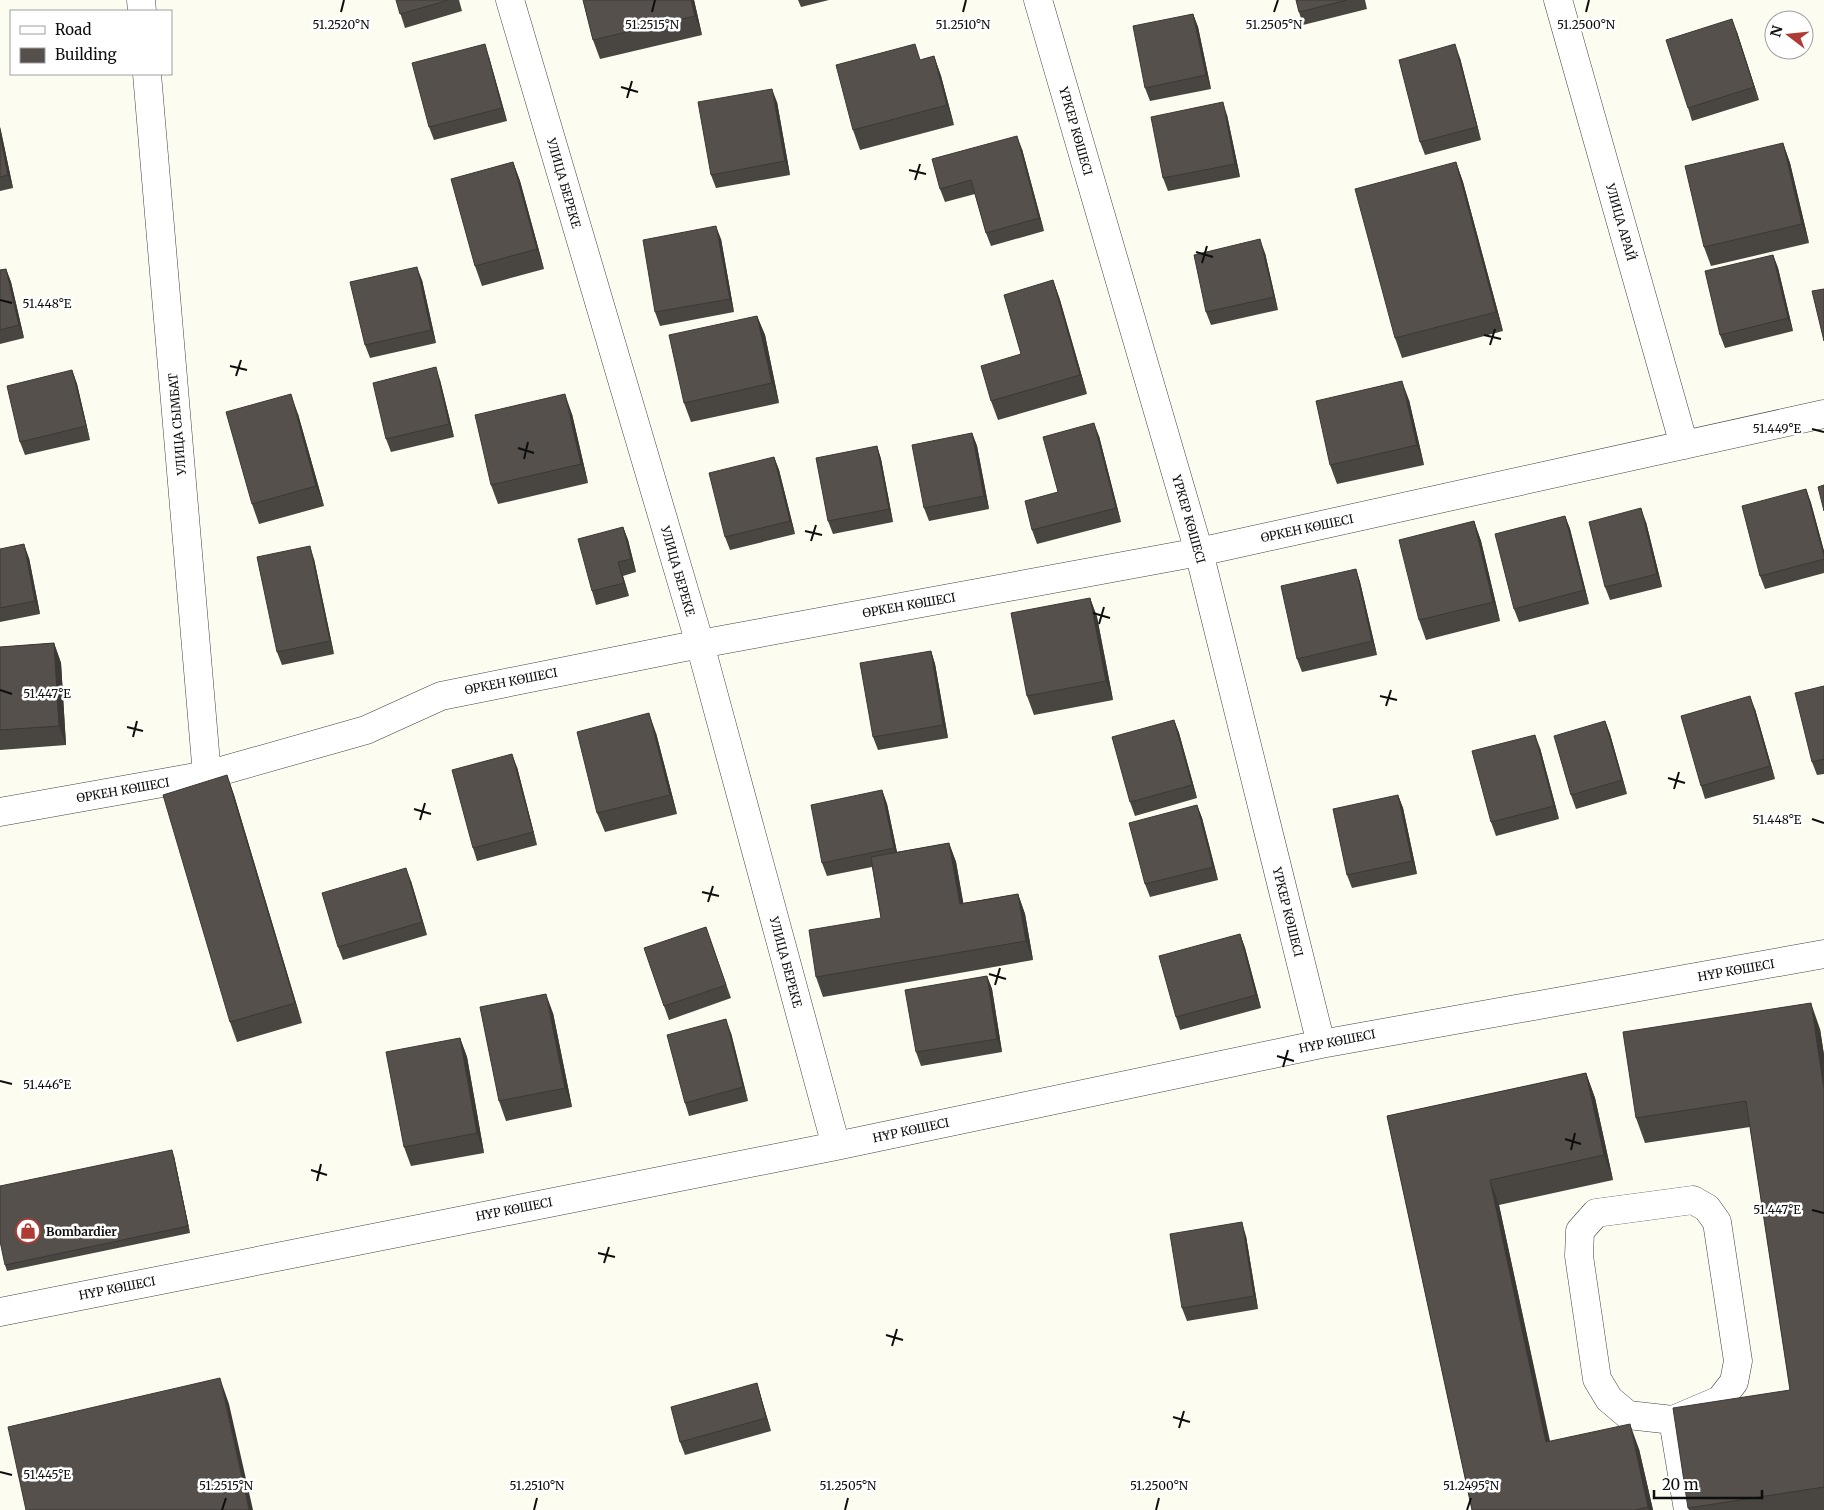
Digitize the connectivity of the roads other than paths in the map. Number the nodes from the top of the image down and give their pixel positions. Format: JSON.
{"nodes":[{"id":1,"x":510,"y":0,"type":"edge"},
{"id":2,"x":1038,"y":0,"type":"edge"},
{"id":3,"x":1558,"y":0,"type":"edge"},
{"id":4,"x":147,"y":75,"type":"edge"},
{"id":5,"x":1824,"y":414,"type":"edge"},
{"id":6,"x":1684,"y":445,"type":"junction"},
{"id":7,"x":1198,"y":552,"type":"junction"},
{"id":8,"x":700,"y":644,"type":"junction"},
{"id":9,"x":207,"y":775,"type":"junction"},
{"id":10,"x":0,"y":812,"type":"edge"},
{"id":11,"x":1824,"y":954,"type":"edge"},
{"id":12,"x":1321,"y":1044,"type":"junction"},
{"id":13,"x":836,"y":1146,"type":"junction"},
{"id":14,"x":0,"y":1312,"type":"edge"},
{"id":15,"x":1673,"y":1420,"type":"junction"},
{"id":16,"x":1688,"y":1510,"type":"edge"}],
"edges":[{"from":1,"to":8,"type":"street","name":"УЛИЦА БЕРЕКЕ"},
{"from":2,"to":7,"type":"street","name":"ҮРКЕР КӨШЕСІ"},
{"from":3,"to":6,"type":"street","name":"УЛИЦА АРАЙ"},
{"from":4,"to":9,"type":"street","name":"УЛИЦА СЫМБАТ"},
{"from":5,"to":6,"type":"street","name":"ӨРКЕН КӨШЕСІ"},
{"from":6,"to":7,"type":"street","name":"ӨРКЕН КӨШЕСІ"},
{"from":7,"to":8,"type":"street","name":"ӨРКЕН КӨШЕСІ"},
{"from":7,"to":12,"type":"street","name":"ҮРКЕР КӨШЕСІ"},
{"from":8,"to":9,"type":"street","name":"ӨРКЕН КӨШЕСІ"},
{"from":8,"to":13,"type":"street","name":"УЛИЦА БЕРЕКЕ"},
{"from":9,"to":10,"type":"street","name":"ӨРКЕН КӨШЕСІ"},
{"from":11,"to":12,"type":"street","name":"НҰР КӨШЕСІ"},
{"from":12,"to":13,"type":"street","name":"НҰР КӨШЕСІ"},
{"from":13,"to":14,"type":"street","name":"НҰР КӨШЕСІ"},
{"from":15,"to":15,"type":"street"},
{"from":15,"to":16,"type":"street"}]}
